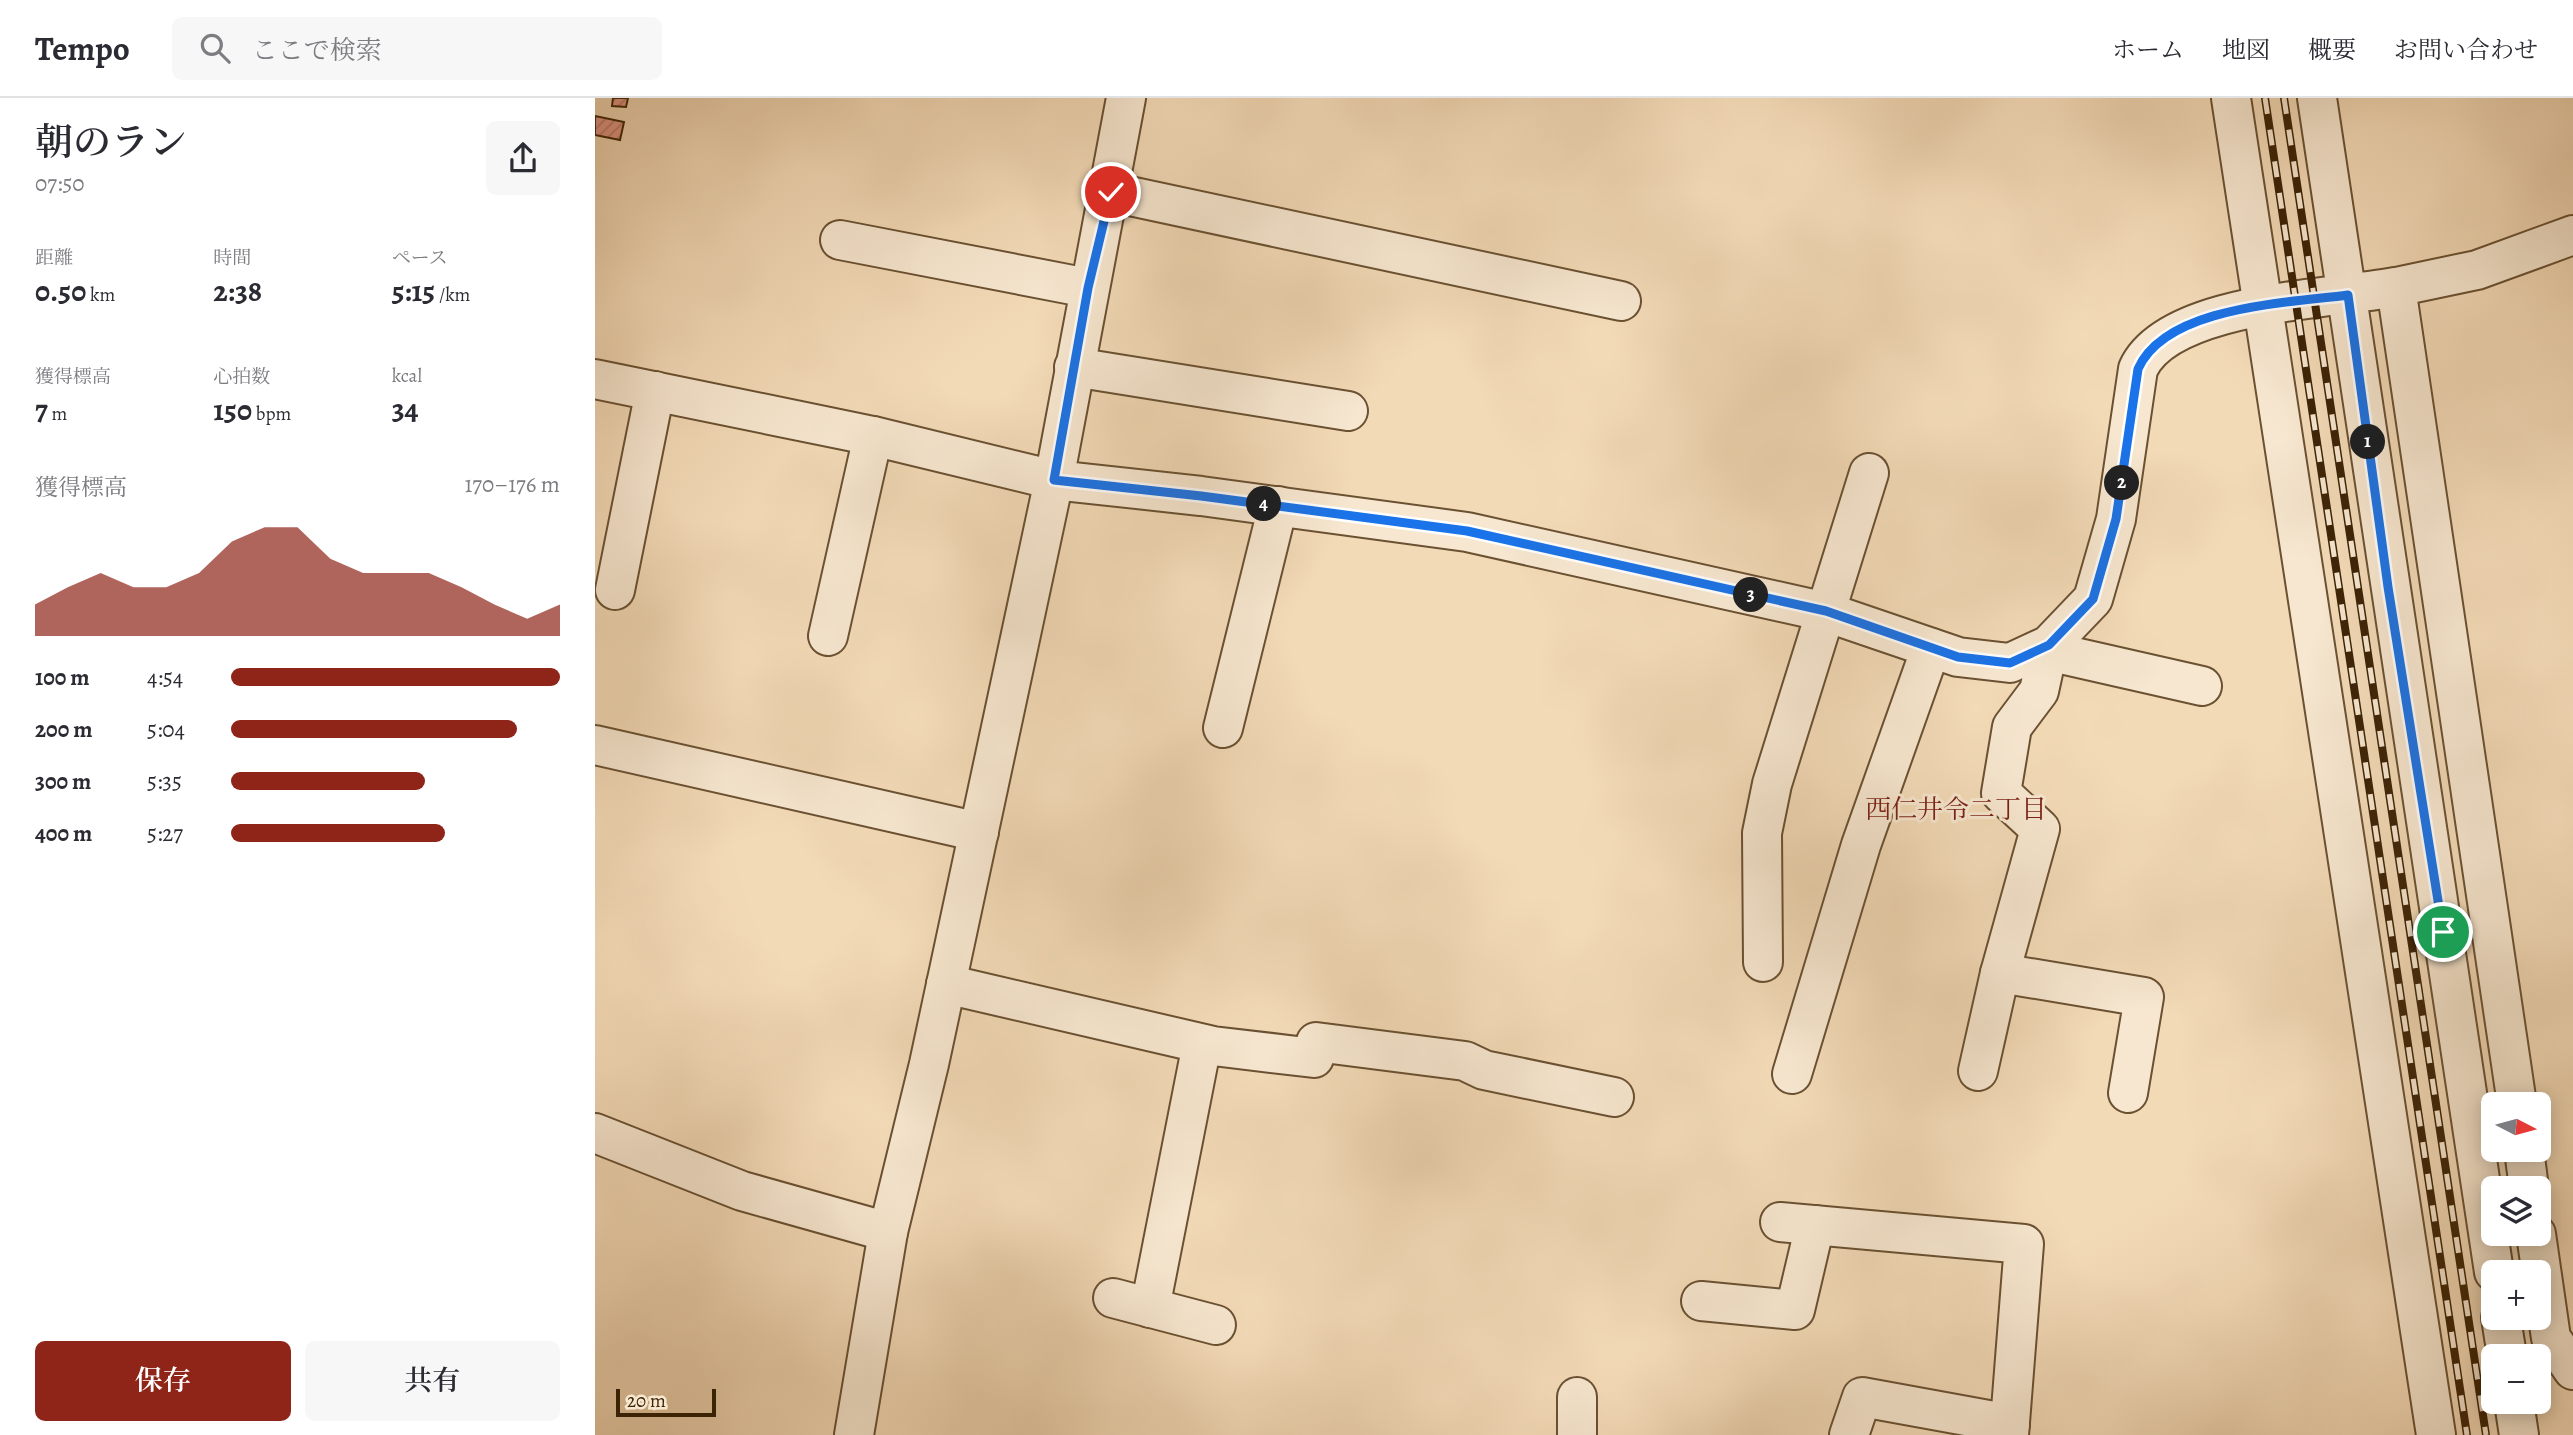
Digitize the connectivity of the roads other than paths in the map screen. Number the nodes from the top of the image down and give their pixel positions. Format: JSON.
{"nodes":[{"id":1,"x":1126,"y":98,"type":"edge"},
{"id":2,"x":2231,"y":98,"type":"edge"},
{"id":3,"x":2317,"y":98,"type":"edge"},
{"id":4,"x":1111,"y":192,"type":"junction"},
{"id":5,"x":2573,"y":235,"type":"edge"},
{"id":6,"x":840,"y":240,"type":"dead end"},
{"id":7,"x":2396,"y":286,"type":"junction"},
{"id":8,"x":1088,"y":288,"type":"junction"},
{"id":9,"x":2348,"y":295,"type":"junction"},
{"id":10,"x":1621,"y":301,"type":"dead end"},
{"id":11,"x":2262,"y":307,"type":"junction"},
{"id":12,"x":1074,"y":366,"type":"junction"},
{"id":13,"x":595,"y":379,"type":"edge"},
{"id":14,"x":655,"y":391,"type":"junction"},
{"id":15,"x":1348,"y":411,"type":"dead end"},
{"id":16,"x":873,"y":436,"type":"junction"},
{"id":17,"x":1869,"y":473,"type":"dead end"},
{"id":18,"x":1054,"y":480,"type":"junction"},
{"id":19,"x":1277,"y":506,"type":"junction"},
{"id":20,"x":615,"y":590,"type":"dead end"},
{"id":21,"x":1826,"y":611,"type":"junction"},
{"id":22,"x":828,"y":636,"type":"dead end"},
{"id":23,"x":2049,"y":645,"type":"junction"},
{"id":24,"x":1931,"y":648,"type":"junction"},
{"id":25,"x":2202,"y":686,"type":"dead end"},
{"id":26,"x":1223,"y":728,"type":"dead end"},
{"id":27,"x":595,"y":744,"type":"edge"},
{"id":28,"x":979,"y":832,"type":"junction"},
{"id":29,"x":1763,"y":962,"type":"dead end"},
{"id":30,"x":2000,"y":973,"type":"junction"},
{"id":31,"x":946,"y":985,"type":"junction"},
{"id":32,"x":1202,"y":1044,"type":"junction"},
{"id":33,"x":1978,"y":1071,"type":"dead end"},
{"id":34,"x":1792,"y":1074,"type":"dead end"},
{"id":35,"x":2515,"y":1092,"type":"edge"},
{"id":36,"x":2128,"y":1093,"type":"dead end"},
{"id":37,"x":1614,"y":1097,"type":"dead end"},
{"id":38,"x":595,"y":1133,"type":"edge"},
{"id":39,"x":888,"y":1232,"type":"junction"},
{"id":40,"x":2538,"y":1246,"type":"edge"},
{"id":41,"x":2492,"y":1260,"type":"edge"},
{"id":42,"x":1112,"y":1298,"type":"dead end"},
{"id":43,"x":1701,"y":1301,"type":"dead end"},
{"id":44,"x":1150,"y":1308,"type":"junction"},
{"id":45,"x":1216,"y":1325,"type":"dead end"},
{"id":46,"x":2573,"y":1370,"type":"edge"},
{"id":47,"x":1577,"y":1397,"type":"dead end"},
{"id":48,"x":2516,"y":1414,"type":"edge"},
{"id":49,"x":2010,"y":1429,"type":"edge"},
{"id":50,"x":854,"y":1435,"type":"edge"},
{"id":51,"x":1577,"y":1435,"type":"edge"},
{"id":52,"x":1849,"y":1435,"type":"edge"},
{"id":53,"x":2436,"y":1435,"type":"edge"},
{"id":54,"x":2519,"y":1435,"type":"edge"}],
"edges":[{"from":1,"to":4,"type":"street"},
{"from":2,"to":11,"type":"street"},
{"from":3,"to":9,"type":"street"},
{"from":4,"to":8,"type":"street"},
{"from":4,"to":10,"type":"street"},
{"from":5,"to":7,"type":"street"},
{"from":6,"to":8,"type":"street"},
{"from":7,"to":9,"type":"street"},
{"from":7,"to":35,"type":"street"},
{"from":8,"to":12,"type":"street"},
{"from":9,"to":11,"type":"street"},
{"from":9,"to":41,"type":"street"},
{"from":11,"to":23,"type":"street"},
{"from":11,"to":53,"type":"street"},
{"from":12,"to":15,"type":"street"},
{"from":12,"to":18,"type":"street"},
{"from":13,"to":14,"type":"street"},
{"from":14,"to":16,"type":"street"},
{"from":14,"to":20,"type":"street"},
{"from":16,"to":18,"type":"street"},
{"from":16,"to":22,"type":"street"},
{"from":17,"to":21,"type":"street"},
{"from":18,"to":19,"type":"street"},
{"from":18,"to":28,"type":"street"},
{"from":19,"to":21,"type":"street"},
{"from":19,"to":26,"type":"street"},
{"from":21,"to":24,"type":"street"},
{"from":21,"to":29,"type":"street"},
{"from":23,"to":24,"type":"street"},
{"from":23,"to":25,"type":"street"},
{"from":23,"to":30,"type":"street"},
{"from":24,"to":34,"type":"street"},
{"from":27,"to":28,"type":"street"},
{"from":28,"to":31,"type":"street"},
{"from":30,"to":33,"type":"street"},
{"from":30,"to":36,"type":"street"},
{"from":31,"to":32,"type":"street"},
{"from":31,"to":39,"type":"street"},
{"from":32,"to":37,"type":"street"},
{"from":32,"to":44,"type":"street"},
{"from":38,"to":39,"type":"street"},
{"from":39,"to":50,"type":"street"},
{"from":40,"to":46,"type":"street"},
{"from":42,"to":44,"type":"street"},
{"from":43,"to":49,"type":"street"},
{"from":44,"to":45,"type":"street"},
{"from":47,"to":51,"type":"street"},
{"from":48,"to":54,"type":"street"},
{"from":49,"to":52,"type":"street"}]}
